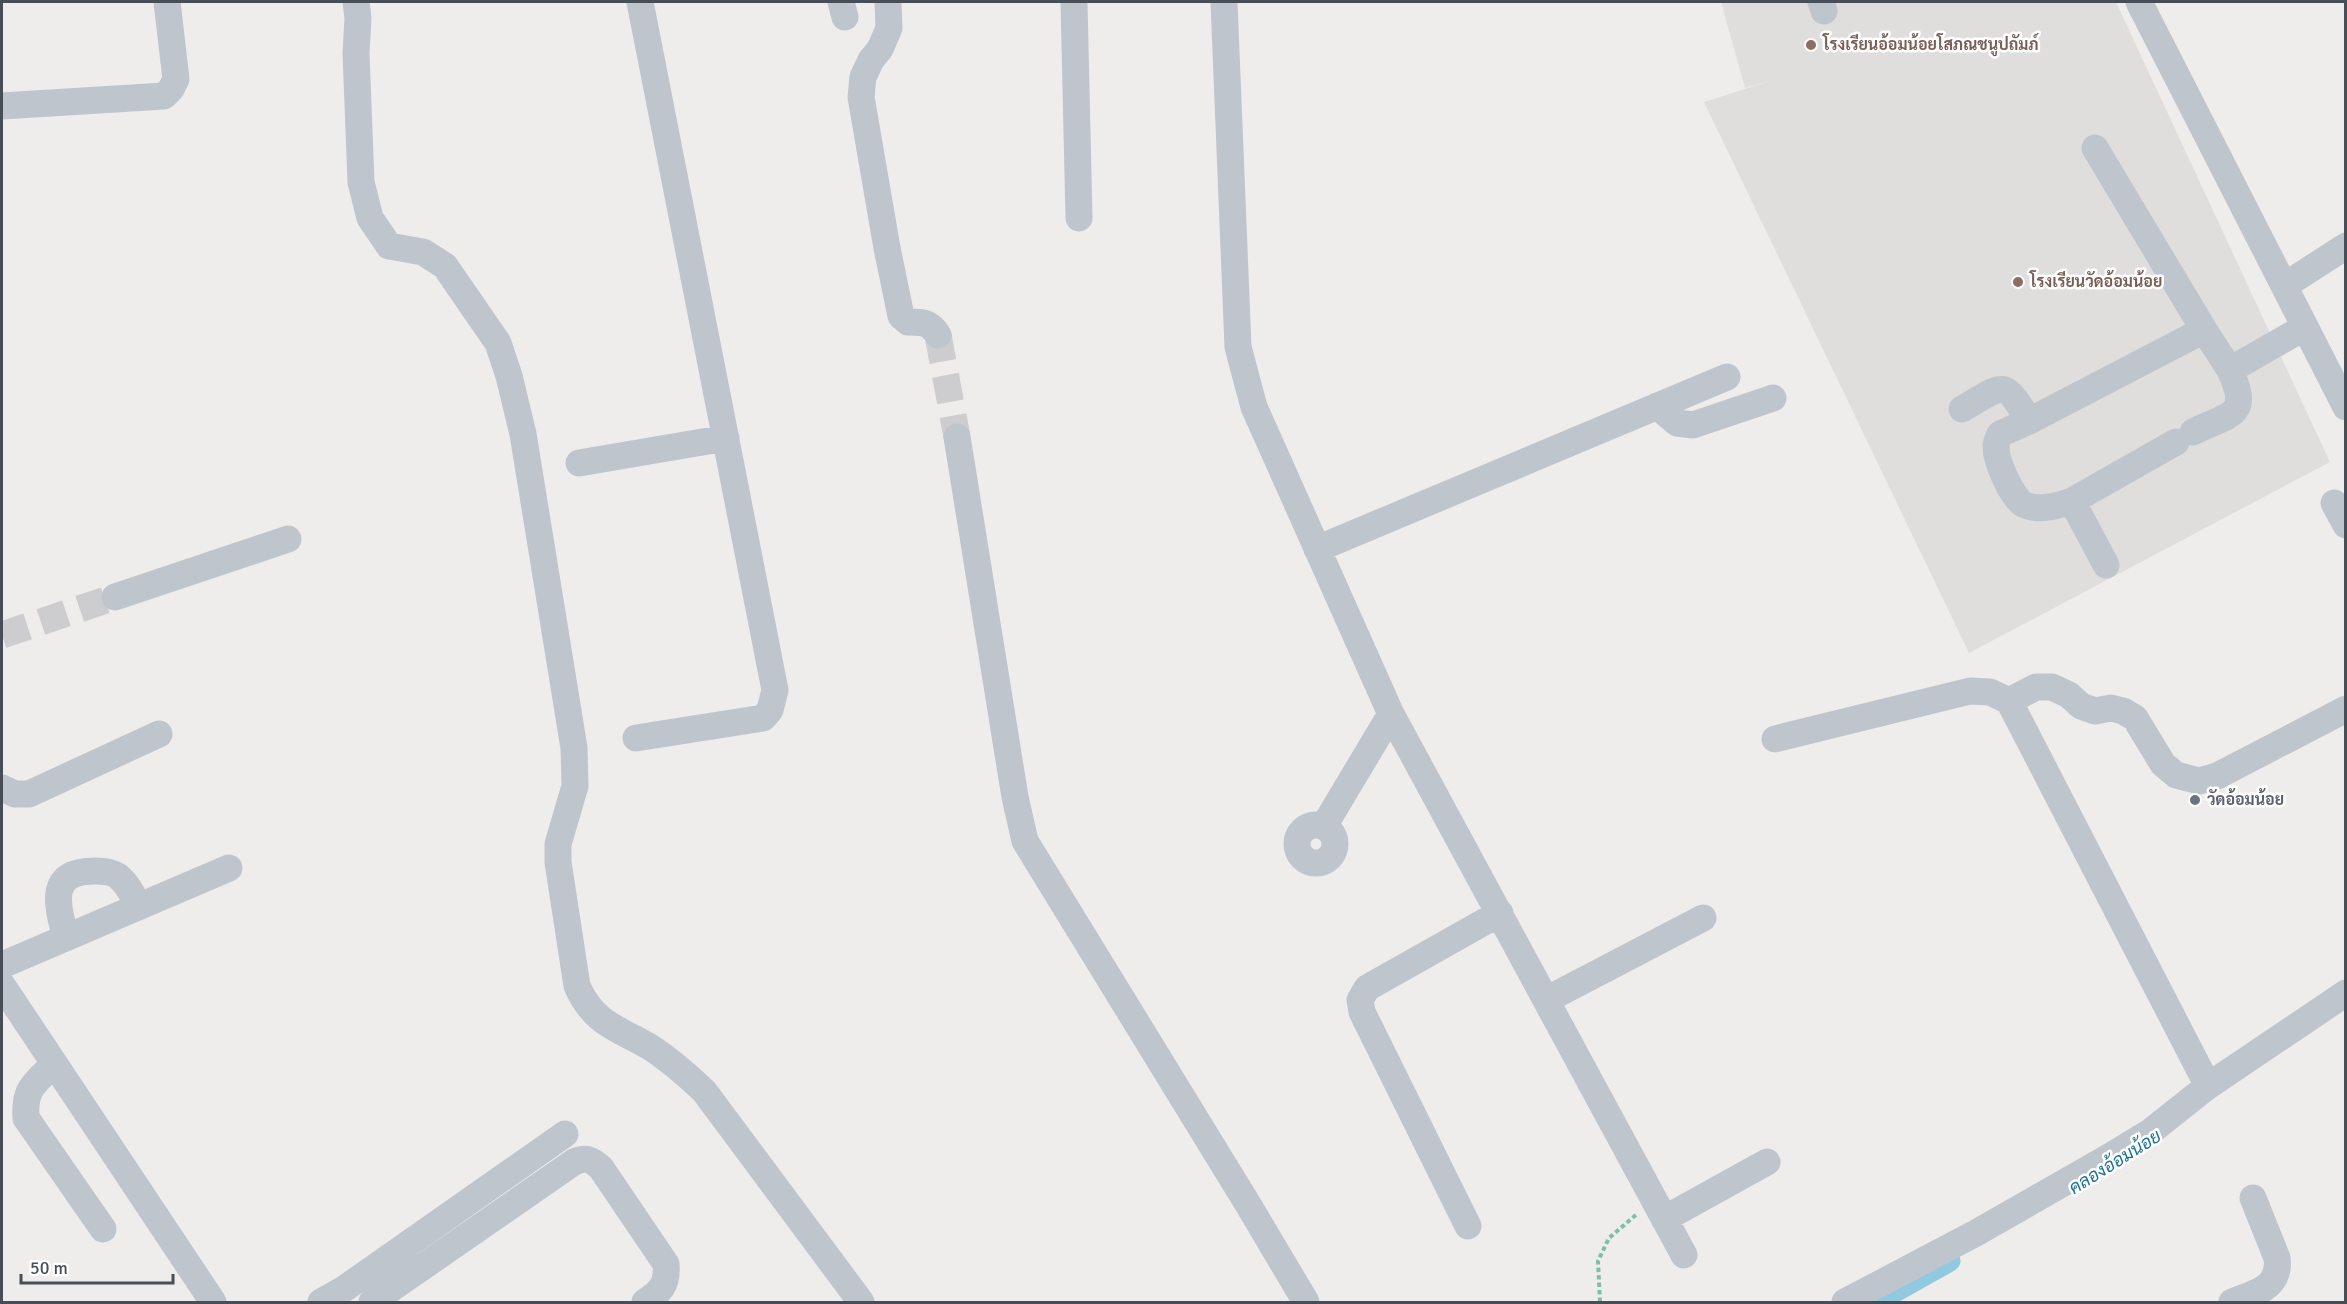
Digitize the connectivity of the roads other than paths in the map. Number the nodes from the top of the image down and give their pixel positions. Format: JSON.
{"nodes":[{"id":1,"x":167,"y":2,"type":"edge"},
{"id":2,"x":356,"y":2,"type":"edge"},
{"id":3,"x":640,"y":2,"type":"edge"},
{"id":4,"x":888,"y":2,"type":"edge"},
{"id":5,"x":1074,"y":2,"type":"edge"},
{"id":6,"x":1224,"y":2,"type":"edge"},
{"id":7,"x":2139,"y":2,"type":"edge"},
{"id":8,"x":2,"y":106,"type":"edge"},
{"id":9,"x":2095,"y":148,"type":"dead end"},
{"id":10,"x":1079,"y":218,"type":"dead end"},
{"id":11,"x":2346,"y":246,"type":"edge"},
{"id":12,"x":2283,"y":286,"type":"junction"},
{"id":13,"x":2305,"y":327,"type":"junction"},
{"id":14,"x":2204,"y":330,"type":"junction"},
{"id":15,"x":938,"y":335,"type":"dead end"},
{"id":16,"x":2230,"y":370,"type":"junction"},
{"id":17,"x":1727,"y":377,"type":"dead end"},
{"id":18,"x":1773,"y":398,"type":"dead end"},
{"id":19,"x":1657,"y":406,"type":"junction"},
{"id":20,"x":2346,"y":407,"type":"edge"},
{"id":21,"x":1962,"y":409,"type":"dead end"},
{"id":22,"x":2029,"y":421,"type":"junction"},
{"id":23,"x":957,"y":437,"type":"tunnel mouth"},
{"id":24,"x":726,"y":438,"type":"junction"},
{"id":25,"x":579,"y":462,"type":"dead end"},
{"id":26,"x":2072,"y":501,"type":"junction"},
{"id":27,"x":288,"y":539,"type":"dead end"},
{"id":28,"x":1317,"y":549,"type":"junction"},
{"id":29,"x":2106,"y":565,"type":"dead end"},
{"id":30,"x":115,"y":597,"type":"tunnel mouth"},
{"id":31,"x":2009,"y":701,"type":"junction"},
{"id":32,"x":2346,"y":709,"type":"edge"},
{"id":33,"x":1391,"y":714,"type":"junction"},
{"id":34,"x":159,"y":734,"type":"dead end"},
{"id":35,"x":636,"y":738,"type":"dead end"},
{"id":36,"x":1775,"y":739,"type":"dead end"},
{"id":37,"x":2,"y":788,"type":"edge"},
{"id":38,"x":1324,"y":826,"type":"dead end"},
{"id":39,"x":229,"y":868,"type":"dead end"},
{"id":40,"x":139,"y":906,"type":"junction"},
{"id":41,"x":1500,"y":914,"type":"junction"},
{"id":42,"x":1703,"y":918,"type":"dead end"},
{"id":43,"x":66,"y":938,"type":"junction"},
{"id":44,"x":2,"y":965,"type":"edge"},
{"id":45,"x":2,"y":985,"type":"edge"},
{"id":46,"x":2346,"y":993,"type":"edge"},
{"id":47,"x":1546,"y":1000,"type":"junction"},
{"id":48,"x":54,"y":1064,"type":"junction"},
{"id":49,"x":2208,"y":1086,"type":"junction"},
{"id":50,"x":565,"y":1134,"type":"dead end"},
{"id":51,"x":1767,"y":1162,"type":"dead end"},
{"id":52,"x":2253,"y":1198,"type":"dead end"},
{"id":53,"x":1660,"y":1210,"type":"junction"},
{"id":54,"x":1468,"y":1226,"type":"dead end"},
{"id":55,"x":104,"y":1229,"type":"dead end"},
{"id":56,"x":1684,"y":1255,"type":"dead end"},
{"id":57,"x":213,"y":1302,"type":"edge"},
{"id":58,"x":321,"y":1302,"type":"edge"},
{"id":59,"x":372,"y":1302,"type":"edge"},
{"id":60,"x":645,"y":1302,"type":"edge"},
{"id":61,"x":861,"y":1302,"type":"edge"},
{"id":62,"x":1306,"y":1302,"type":"edge"},
{"id":63,"x":1845,"y":1302,"type":"edge"},
{"id":64,"x":2232,"y":1302,"type":"edge"}],
"edges":[{"from":1,"to":8,"type":"street"},
{"from":2,"to":61,"type":"street"},
{"from":3,"to":24,"type":"street"},
{"from":4,"to":15,"type":"street"},
{"from":5,"to":10,"type":"street"},
{"from":6,"to":28,"type":"street"},
{"from":7,"to":12,"type":"street"},
{"from":9,"to":14,"type":"street"},
{"from":11,"to":12,"type":"street"},
{"from":12,"to":13,"type":"street"},
{"from":13,"to":16,"type":"street"},
{"from":13,"to":20,"type":"street"},
{"from":14,"to":16,"type":"street"},
{"from":14,"to":22,"type":"street"},
{"from":16,"to":26,"type":"street"},
{"from":17,"to":19,"type":"street"},
{"from":18,"to":19,"type":"street"},
{"from":19,"to":28,"type":"street"},
{"from":21,"to":22,"type":"street"},
{"from":22,"to":26,"type":"street"},
{"from":23,"to":62,"type":"street"},
{"from":24,"to":25,"type":"street"},
{"from":24,"to":35,"type":"street"},
{"from":26,"to":29,"type":"street"},
{"from":27,"to":30,"type":"street"},
{"from":28,"to":33,"type":"street"},
{"from":31,"to":32,"type":"street"},
{"from":31,"to":36,"type":"street"},
{"from":31,"to":49,"type":"street"},
{"from":33,"to":38,"type":"street"},
{"from":33,"to":41,"type":"street"},
{"from":34,"to":37,"type":"street"},
{"from":39,"to":40,"type":"street"},
{"from":40,"to":43,"type":"street"},
{"from":40,"to":43,"type":"street"},
{"from":41,"to":47,"type":"street"},
{"from":41,"to":54,"type":"street"},
{"from":42,"to":47,"type":"street"},
{"from":43,"to":44,"type":"street"},
{"from":45,"to":48,"type":"street"},
{"from":46,"to":49,"type":"street"},
{"from":47,"to":53,"type":"street"},
{"from":48,"to":55,"type":"street"},
{"from":48,"to":57,"type":"street"},
{"from":49,"to":63,"type":"street"},
{"from":50,"to":58,"type":"street"},
{"from":51,"to":53,"type":"street"},
{"from":52,"to":64,"type":"street"},
{"from":53,"to":56,"type":"street"},
{"from":59,"to":60,"type":"street"}]}
